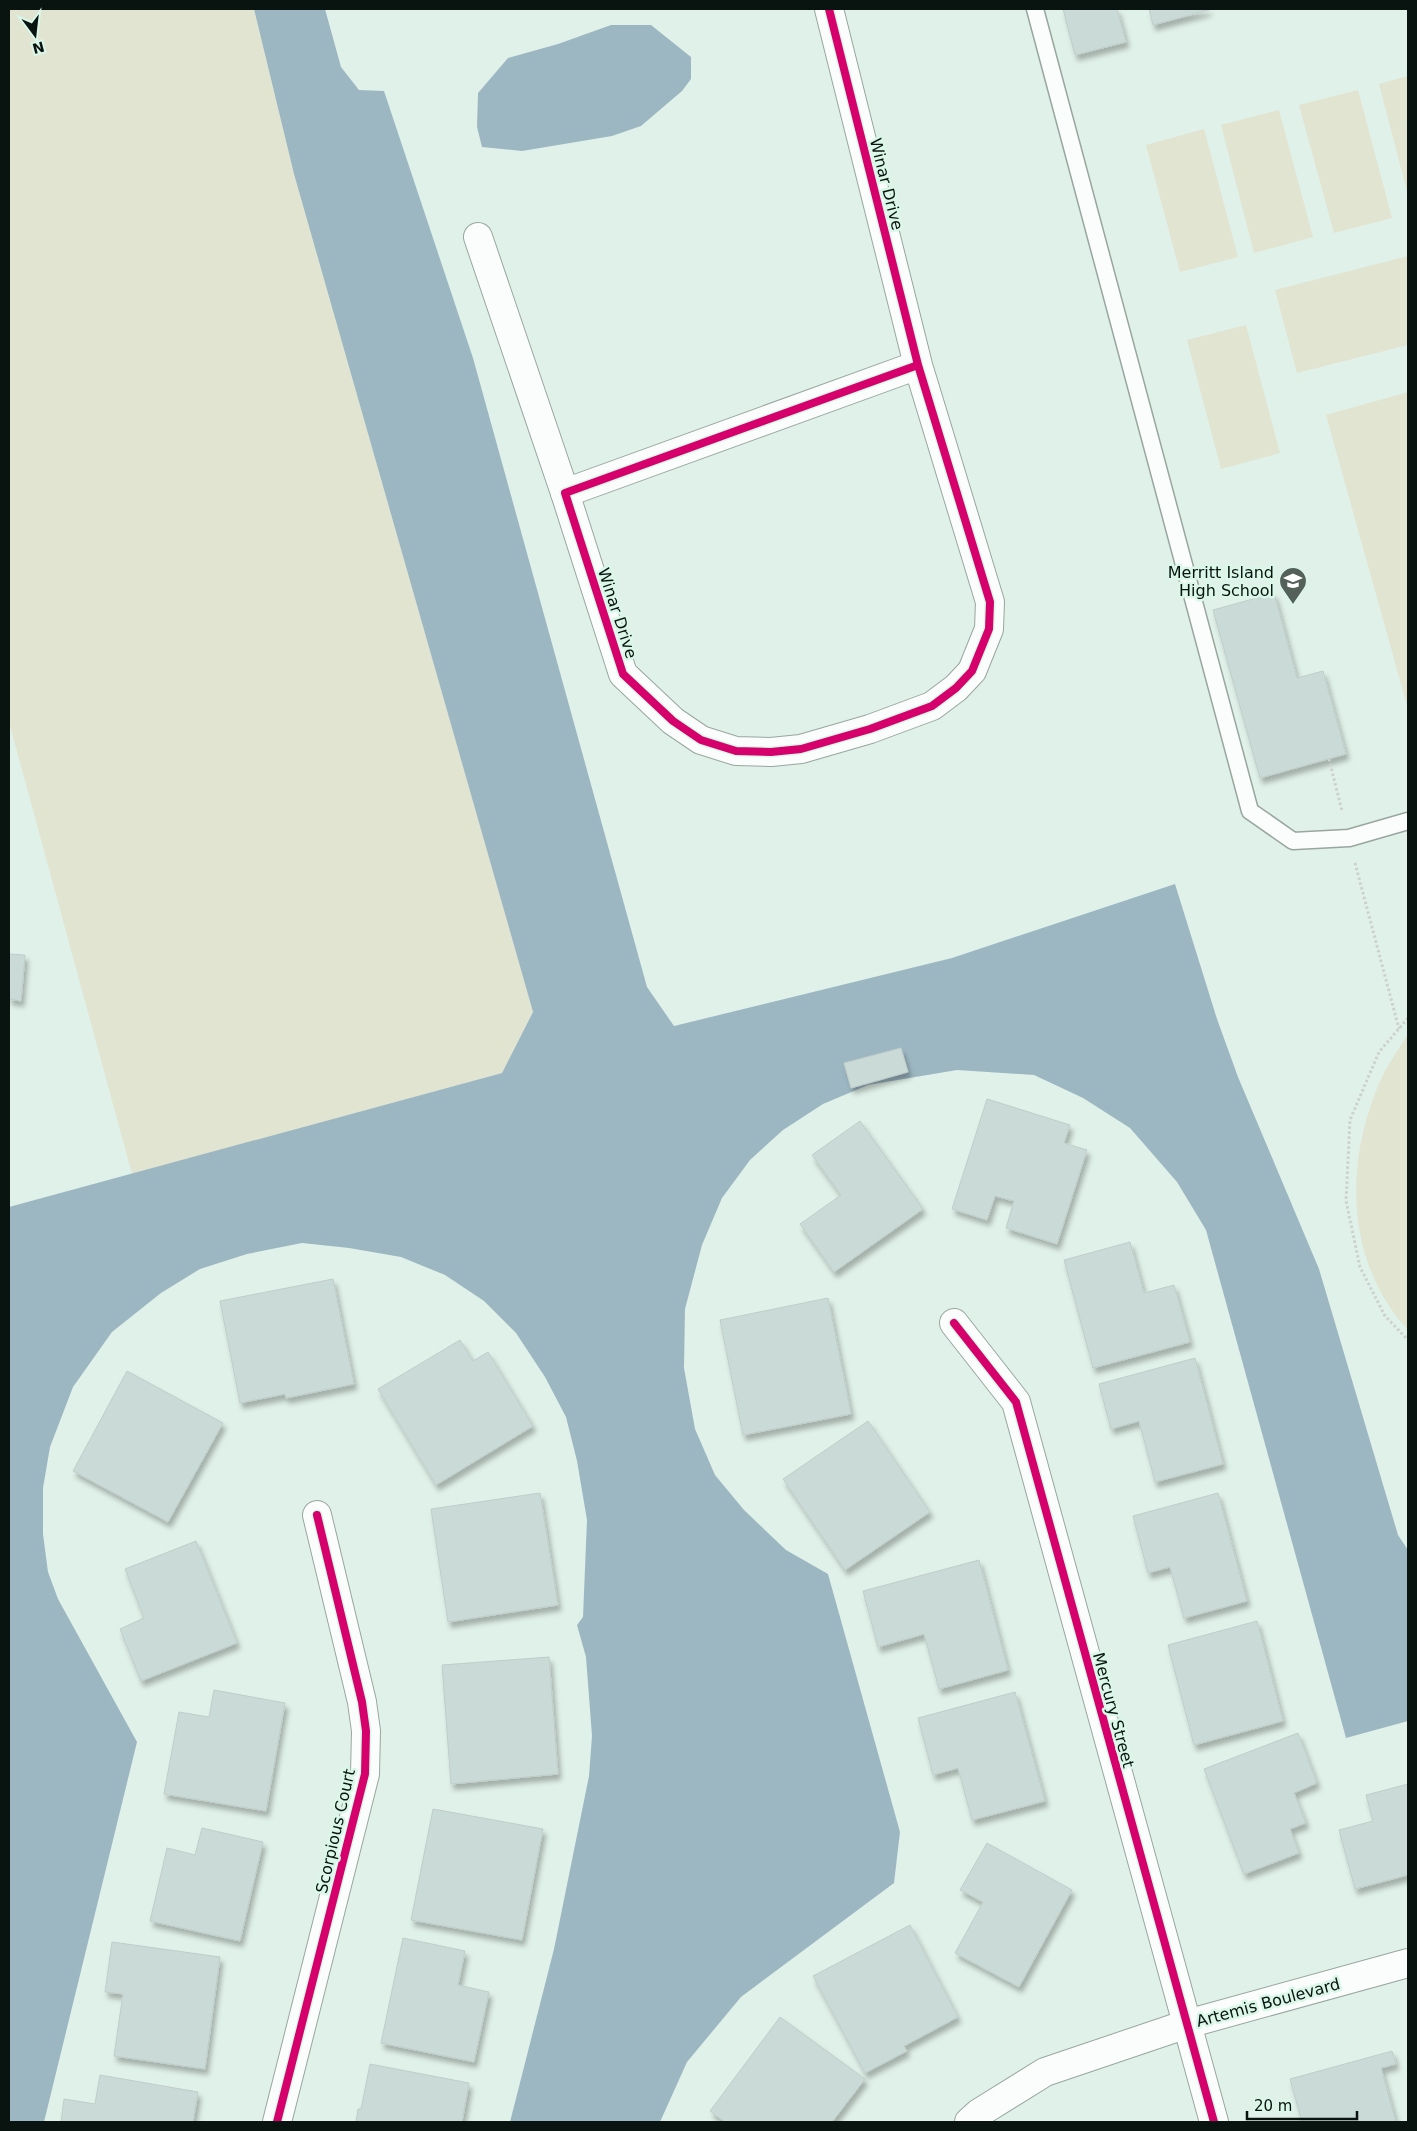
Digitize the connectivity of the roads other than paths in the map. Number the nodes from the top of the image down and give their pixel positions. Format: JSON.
{"nodes":[{"id":1,"x":829,"y":9,"type":"edge"},
{"id":2,"x":1035,"y":9,"type":"edge"},
{"id":3,"x":478,"y":238,"type":"dead end"},
{"id":4,"x":918,"y":365,"type":"junction"},
{"id":5,"x":565,"y":493,"type":"junction"},
{"id":6,"x":1408,"y":821,"type":"edge"},
{"id":7,"x":954,"y":1323,"type":"dead end"},
{"id":8,"x":317,"y":1515,"type":"dead end"},
{"id":9,"x":1408,"y":1963,"type":"edge"},
{"id":10,"x":1187,"y":2024,"type":"junction"},
{"id":11,"x":277,"y":2122,"type":"edge"},
{"id":12,"x":969,"y":2122,"type":"edge"},
{"id":13,"x":1214,"y":2122,"type":"edge"}],
"edges":[{"from":1,"to":4,"type":"street","name":"Winar Drive"},
{"from":2,"to":6,"type":"lane"},
{"from":3,"to":5,"type":"street","name":"Winar Drive"},
{"from":4,"to":5,"type":"street"},
{"from":4,"to":5,"type":"street","name":"Winar Drive"},
{"from":7,"to":10,"type":"street","name":"Mercury Street"},
{"from":8,"to":11,"type":"street","name":"Scorpious Court"},
{"from":9,"to":10,"type":"street","name":"Artemis Boulevard"},
{"from":10,"to":12,"type":"street","name":"Artemis Boulevard"},
{"from":10,"to":13,"type":"street","name":"Mercury Street"}]}
